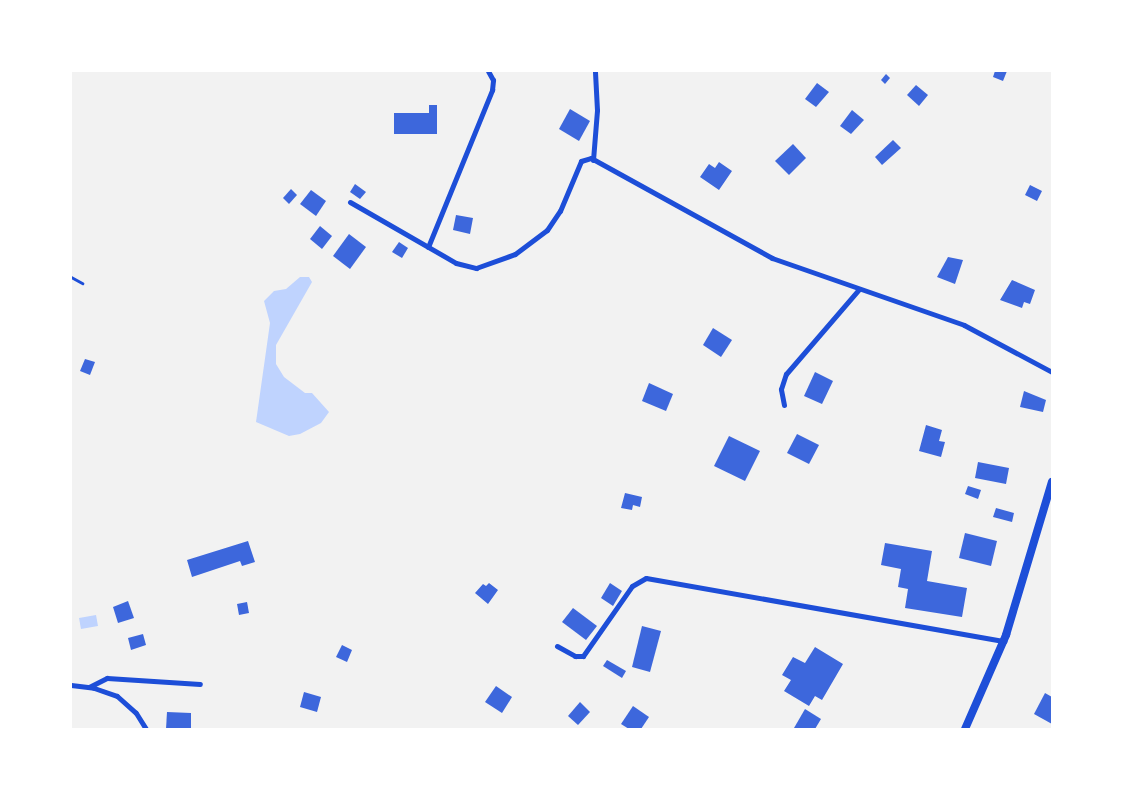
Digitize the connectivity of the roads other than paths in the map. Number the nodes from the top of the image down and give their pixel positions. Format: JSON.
{"nodes":[{"id":1,"x":488,"y":71,"type":"edge"},
{"id":2,"x":595,"y":71,"type":"edge"},
{"id":3,"x":593,"y":160,"type":"junction"},
{"id":4,"x":350,"y":202,"type":"dead end"},
{"id":5,"x":428,"y":247,"type":"junction"},
{"id":6,"x":71,"y":278,"type":"edge"},
{"id":7,"x":82,"y":283,"type":"dead end"},
{"id":8,"x":859,"y":289,"type":"junction"},
{"id":9,"x":1052,"y":372,"type":"edge"},
{"id":10,"x":784,"y":405,"type":"dead end"},
{"id":11,"x":1052,"y":482,"type":"edge"},
{"id":12,"x":1004,"y":641,"type":"junction"},
{"id":13,"x":557,"y":646,"type":"dead end"},
{"id":14,"x":200,"y":684,"type":"dead end"},
{"id":15,"x":71,"y":685,"type":"edge"},
{"id":16,"x":89,"y":687,"type":"junction"},
{"id":17,"x":146,"y":729,"type":"edge"},
{"id":18,"x":966,"y":729,"type":"edge"}],
"edges":[{"from":1,"to":5,"type":"street"},
{"from":2,"to":3,"type":"street"},
{"from":3,"to":5,"type":"street"},
{"from":3,"to":8,"type":"street"},
{"from":4,"to":5,"type":"street"},
{"from":6,"to":7,"type":"lane"},
{"from":8,"to":9,"type":"street"},
{"from":8,"to":10,"type":"street"},
{"from":11,"to":12,"type":"street"},
{"from":12,"to":13,"type":"street"},
{"from":12,"to":18,"type":"street"},
{"from":14,"to":16,"type":"street"},
{"from":15,"to":16,"type":"street"},
{"from":16,"to":17,"type":"street"}]}
